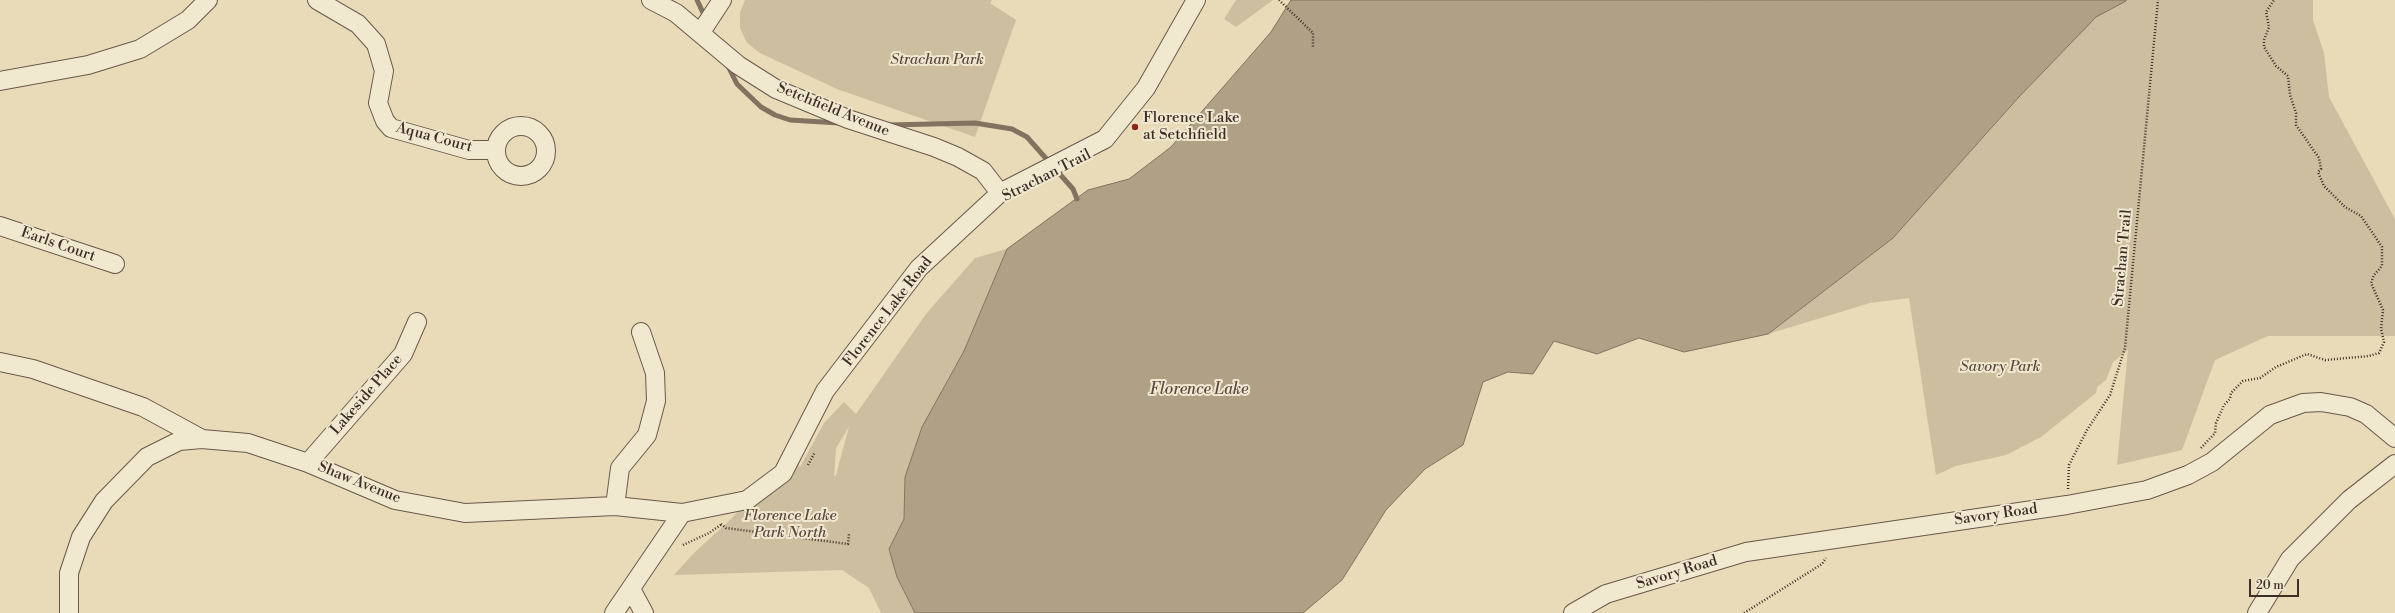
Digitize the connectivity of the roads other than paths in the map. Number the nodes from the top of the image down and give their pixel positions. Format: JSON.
{"nodes":[{"id":1,"x":208,"y":0,"type":"edge"},
{"id":2,"x":317,"y":0,"type":"edge"},
{"id":3,"x":651,"y":0,"type":"edge"},
{"id":4,"x":722,"y":0,"type":"edge"},
{"id":5,"x":1196,"y":0,"type":"edge"},
{"id":6,"x":701,"y":32,"type":"junction"},
{"id":7,"x":0,"y":81,"type":"edge"},
{"id":8,"x":496,"y":150,"type":"dead end"},
{"id":9,"x":1000,"y":193,"type":"junction"},
{"id":10,"x":0,"y":226,"type":"edge"},
{"id":11,"x":115,"y":264,"type":"dead end"},
{"id":12,"x":417,"y":322,"type":"dead end"},
{"id":13,"x":641,"y":332,"type":"dead end"},
{"id":14,"x":0,"y":362,"type":"edge"},
{"id":15,"x":2395,"y":438,"type":"edge"},
{"id":16,"x":202,"y":439,"type":"junction"},
{"id":17,"x":308,"y":463,"type":"junction"},
{"id":18,"x":2395,"y":464,"type":"edge"},
{"id":19,"x":615,"y":506,"type":"junction"},
{"id":20,"x":682,"y":513,"type":"junction"},
{"id":21,"x":631,"y":589,"type":"junction"},
{"id":22,"x":69,"y":613,"type":"edge"},
{"id":23,"x":614,"y":613,"type":"edge"},
{"id":24,"x":644,"y":613,"type":"edge"},
{"id":25,"x":1573,"y":613,"type":"edge"},
{"id":26,"x":2257,"y":613,"type":"edge"}],
"edges":[{"from":1,"to":7,"type":"street"},
{"from":2,"to":8,"type":"street","name":"Aqua Court"},
{"from":3,"to":6,"type":"street","name":"Setchfield Avenue"},
{"from":4,"to":6,"type":"street"},
{"from":5,"to":9,"type":"street","name":"Florence Lake Road"},
{"from":6,"to":9,"type":"street","name":"Setchfield Avenue"},
{"from":9,"to":20,"type":"street","name":"Florence Lake Road"},
{"from":10,"to":11,"type":"street","name":"Earls Court"},
{"from":12,"to":17,"type":"street","name":"Lakeside Place"},
{"from":13,"to":19,"type":"street"},
{"from":14,"to":16,"type":"street","name":"Shaw Avenue"},
{"from":15,"to":25,"type":"street","name":"Savory Road"},
{"from":16,"to":17,"type":"street","name":"Shaw Avenue"},
{"from":16,"to":22,"type":"street"},
{"from":17,"to":19,"type":"street","name":"Shaw Avenue"},
{"from":18,"to":26,"type":"street"},
{"from":19,"to":20,"type":"street","name":"Shaw Avenue"},
{"from":20,"to":21,"type":"street"},
{"from":21,"to":23,"type":"street"},
{"from":21,"to":24,"type":"street"}]}
